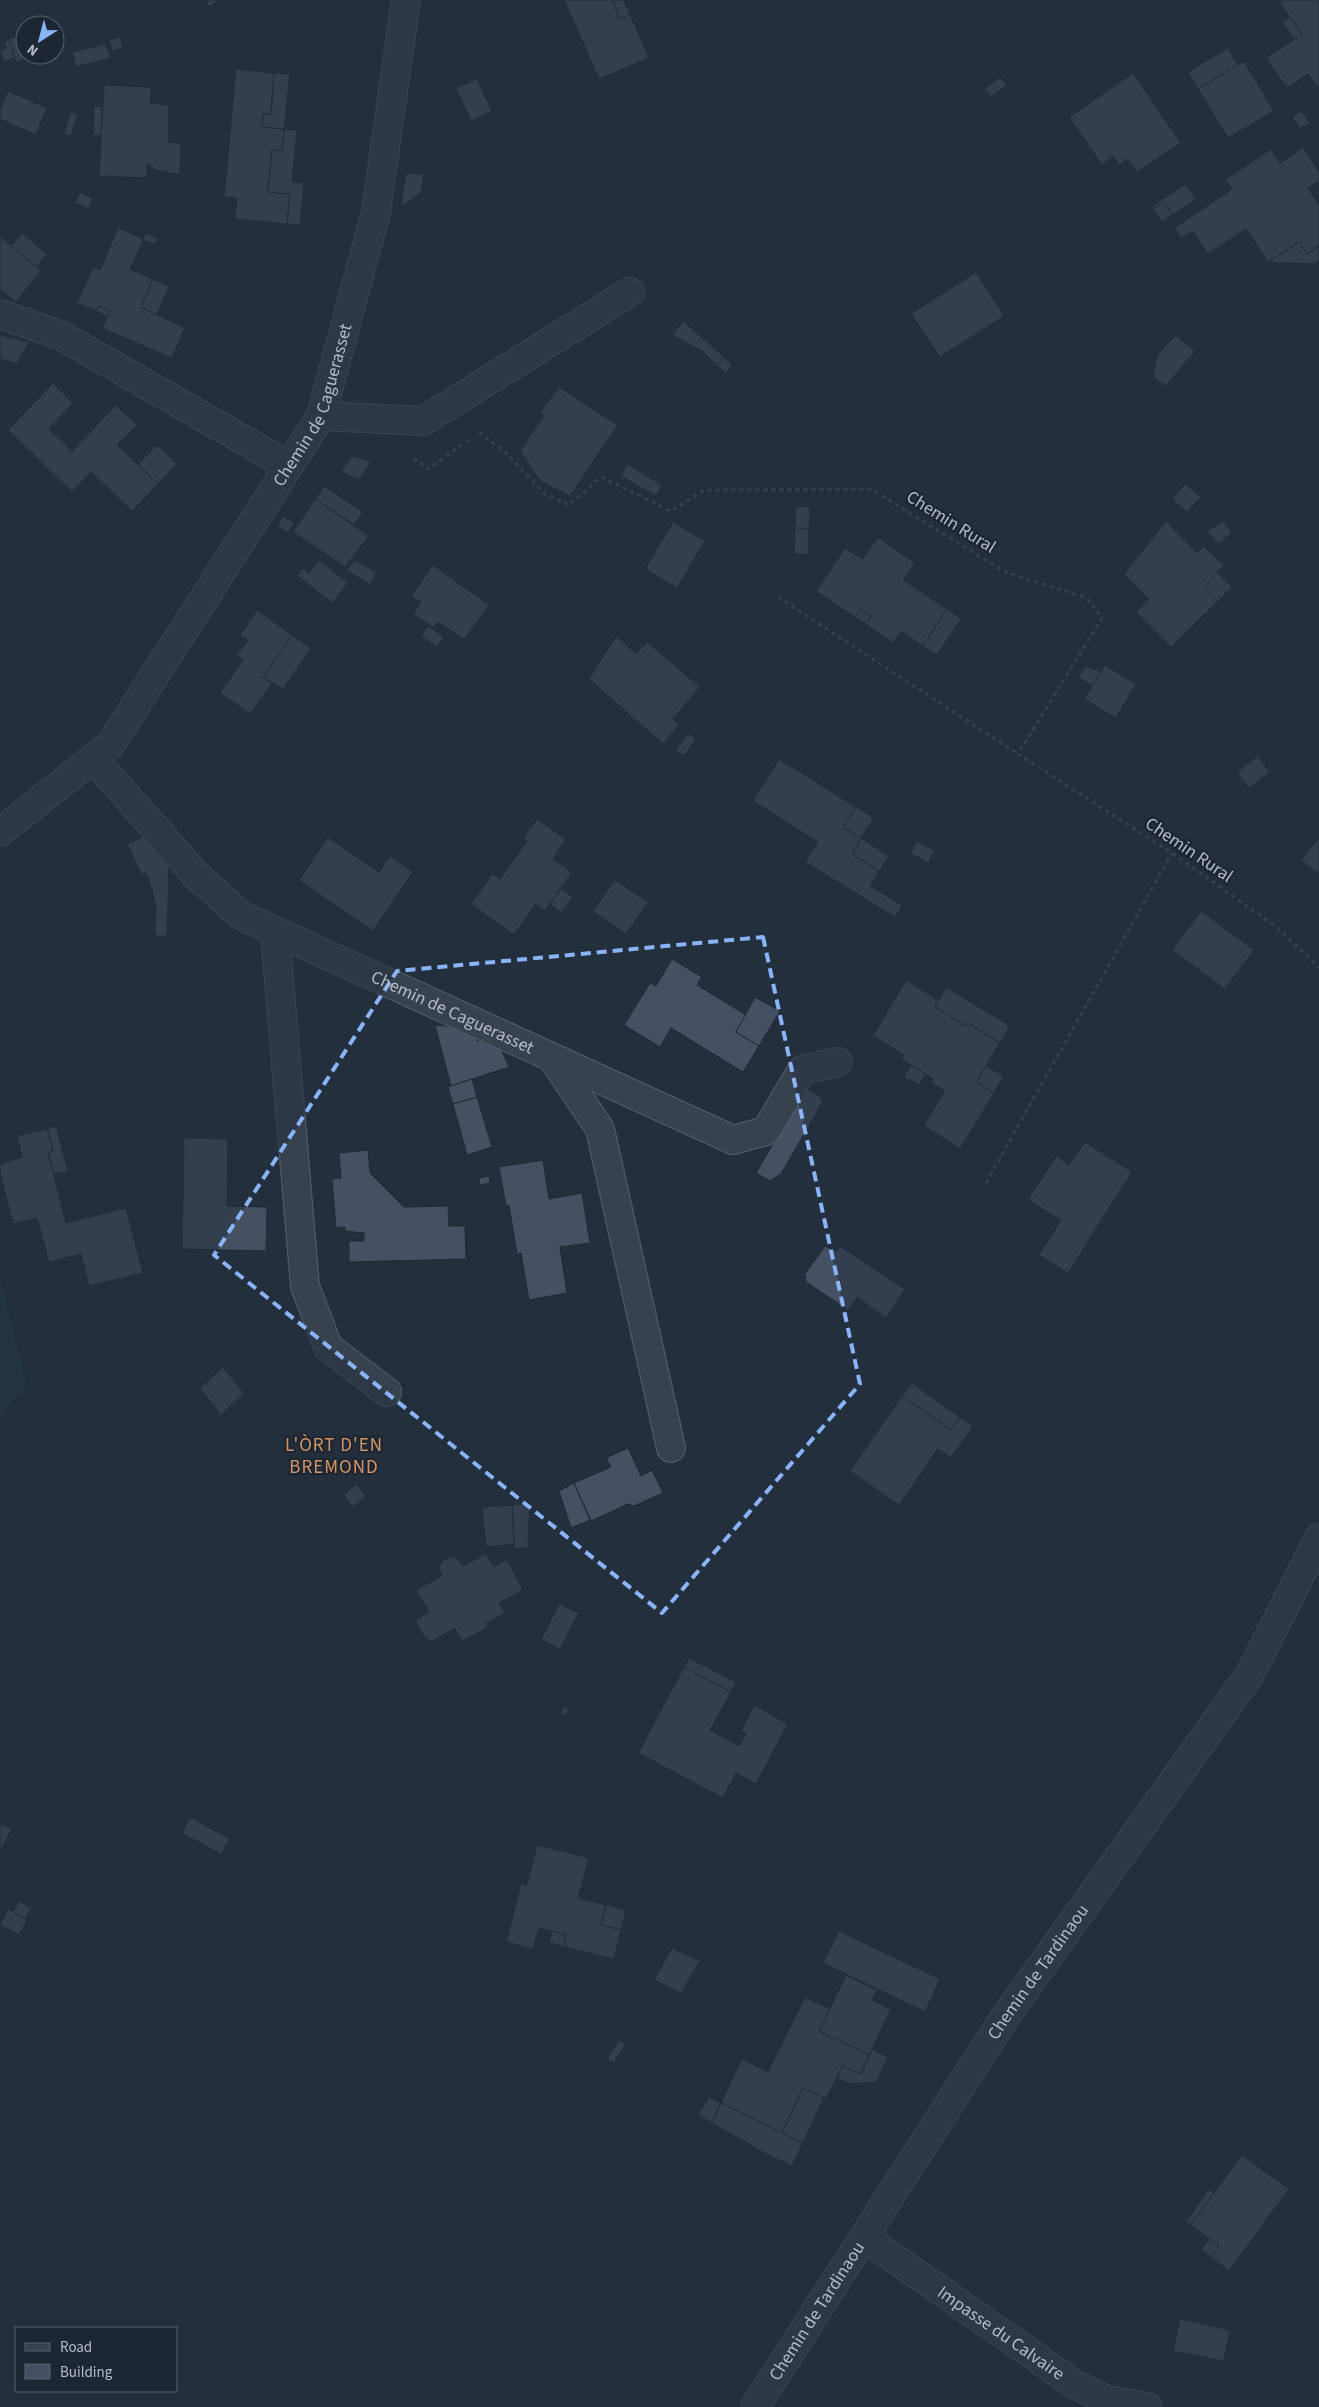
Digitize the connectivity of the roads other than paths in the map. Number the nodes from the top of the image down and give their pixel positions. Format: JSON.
{"nodes":[{"id":1,"x":406,"y":0,"type":"edge"},
{"id":2,"x":630,"y":292,"type":"dead end"},
{"id":3,"x":0,"y":314,"type":"edge"},
{"id":4,"x":321,"y":416,"type":"junction"},
{"id":5,"x":289,"y":466,"type":"junction"},
{"id":6,"x":93,"y":758,"type":"junction"},
{"id":7,"x":0,"y":832,"type":"edge"},
{"id":8,"x":275,"y":932,"type":"junction"},
{"id":9,"x":553,"y":1058,"type":"junction"},
{"id":10,"x":838,"y":1062,"type":"dead end"},
{"id":11,"x":387,"y":1392,"type":"dead end"},
{"id":12,"x":671,"y":1448,"type":"dead end"},
{"id":13,"x":1319,"y":1538,"type":"edge"},
{"id":14,"x":865,"y":2238,"type":"junction"},
{"id":15,"x":755,"y":2407,"type":"edge"},
{"id":16,"x":1148,"y":2407,"type":"edge"}],
"edges":[{"from":1,"to":4,"type":"street","name":"Chemin de Caguerasset"},
{"from":2,"to":4,"type":"street"},
{"from":3,"to":5,"type":"street"},
{"from":4,"to":5,"type":"street","name":"Chemin de Caguerasset"},
{"from":5,"to":6,"type":"street","name":"Chemin de Caguerasset"},
{"from":6,"to":7,"type":"street","name":"Chemin de Caguerasset"},
{"from":6,"to":8,"type":"street","name":"Chemin de Caguerasset"},
{"from":8,"to":9,"type":"street","name":"Chemin de Caguerasset"},
{"from":8,"to":11,"type":"street"},
{"from":9,"to":10,"type":"street","name":"Chemin de Caguerasset"},
{"from":9,"to":12,"type":"street"},
{"from":13,"to":14,"type":"street","name":"Chemin de Tardinaou"},
{"from":14,"to":15,"type":"street","name":"Chemin de Tardinaou"},
{"from":14,"to":16,"type":"street","name":"Impasse du Calvaire"}]}
